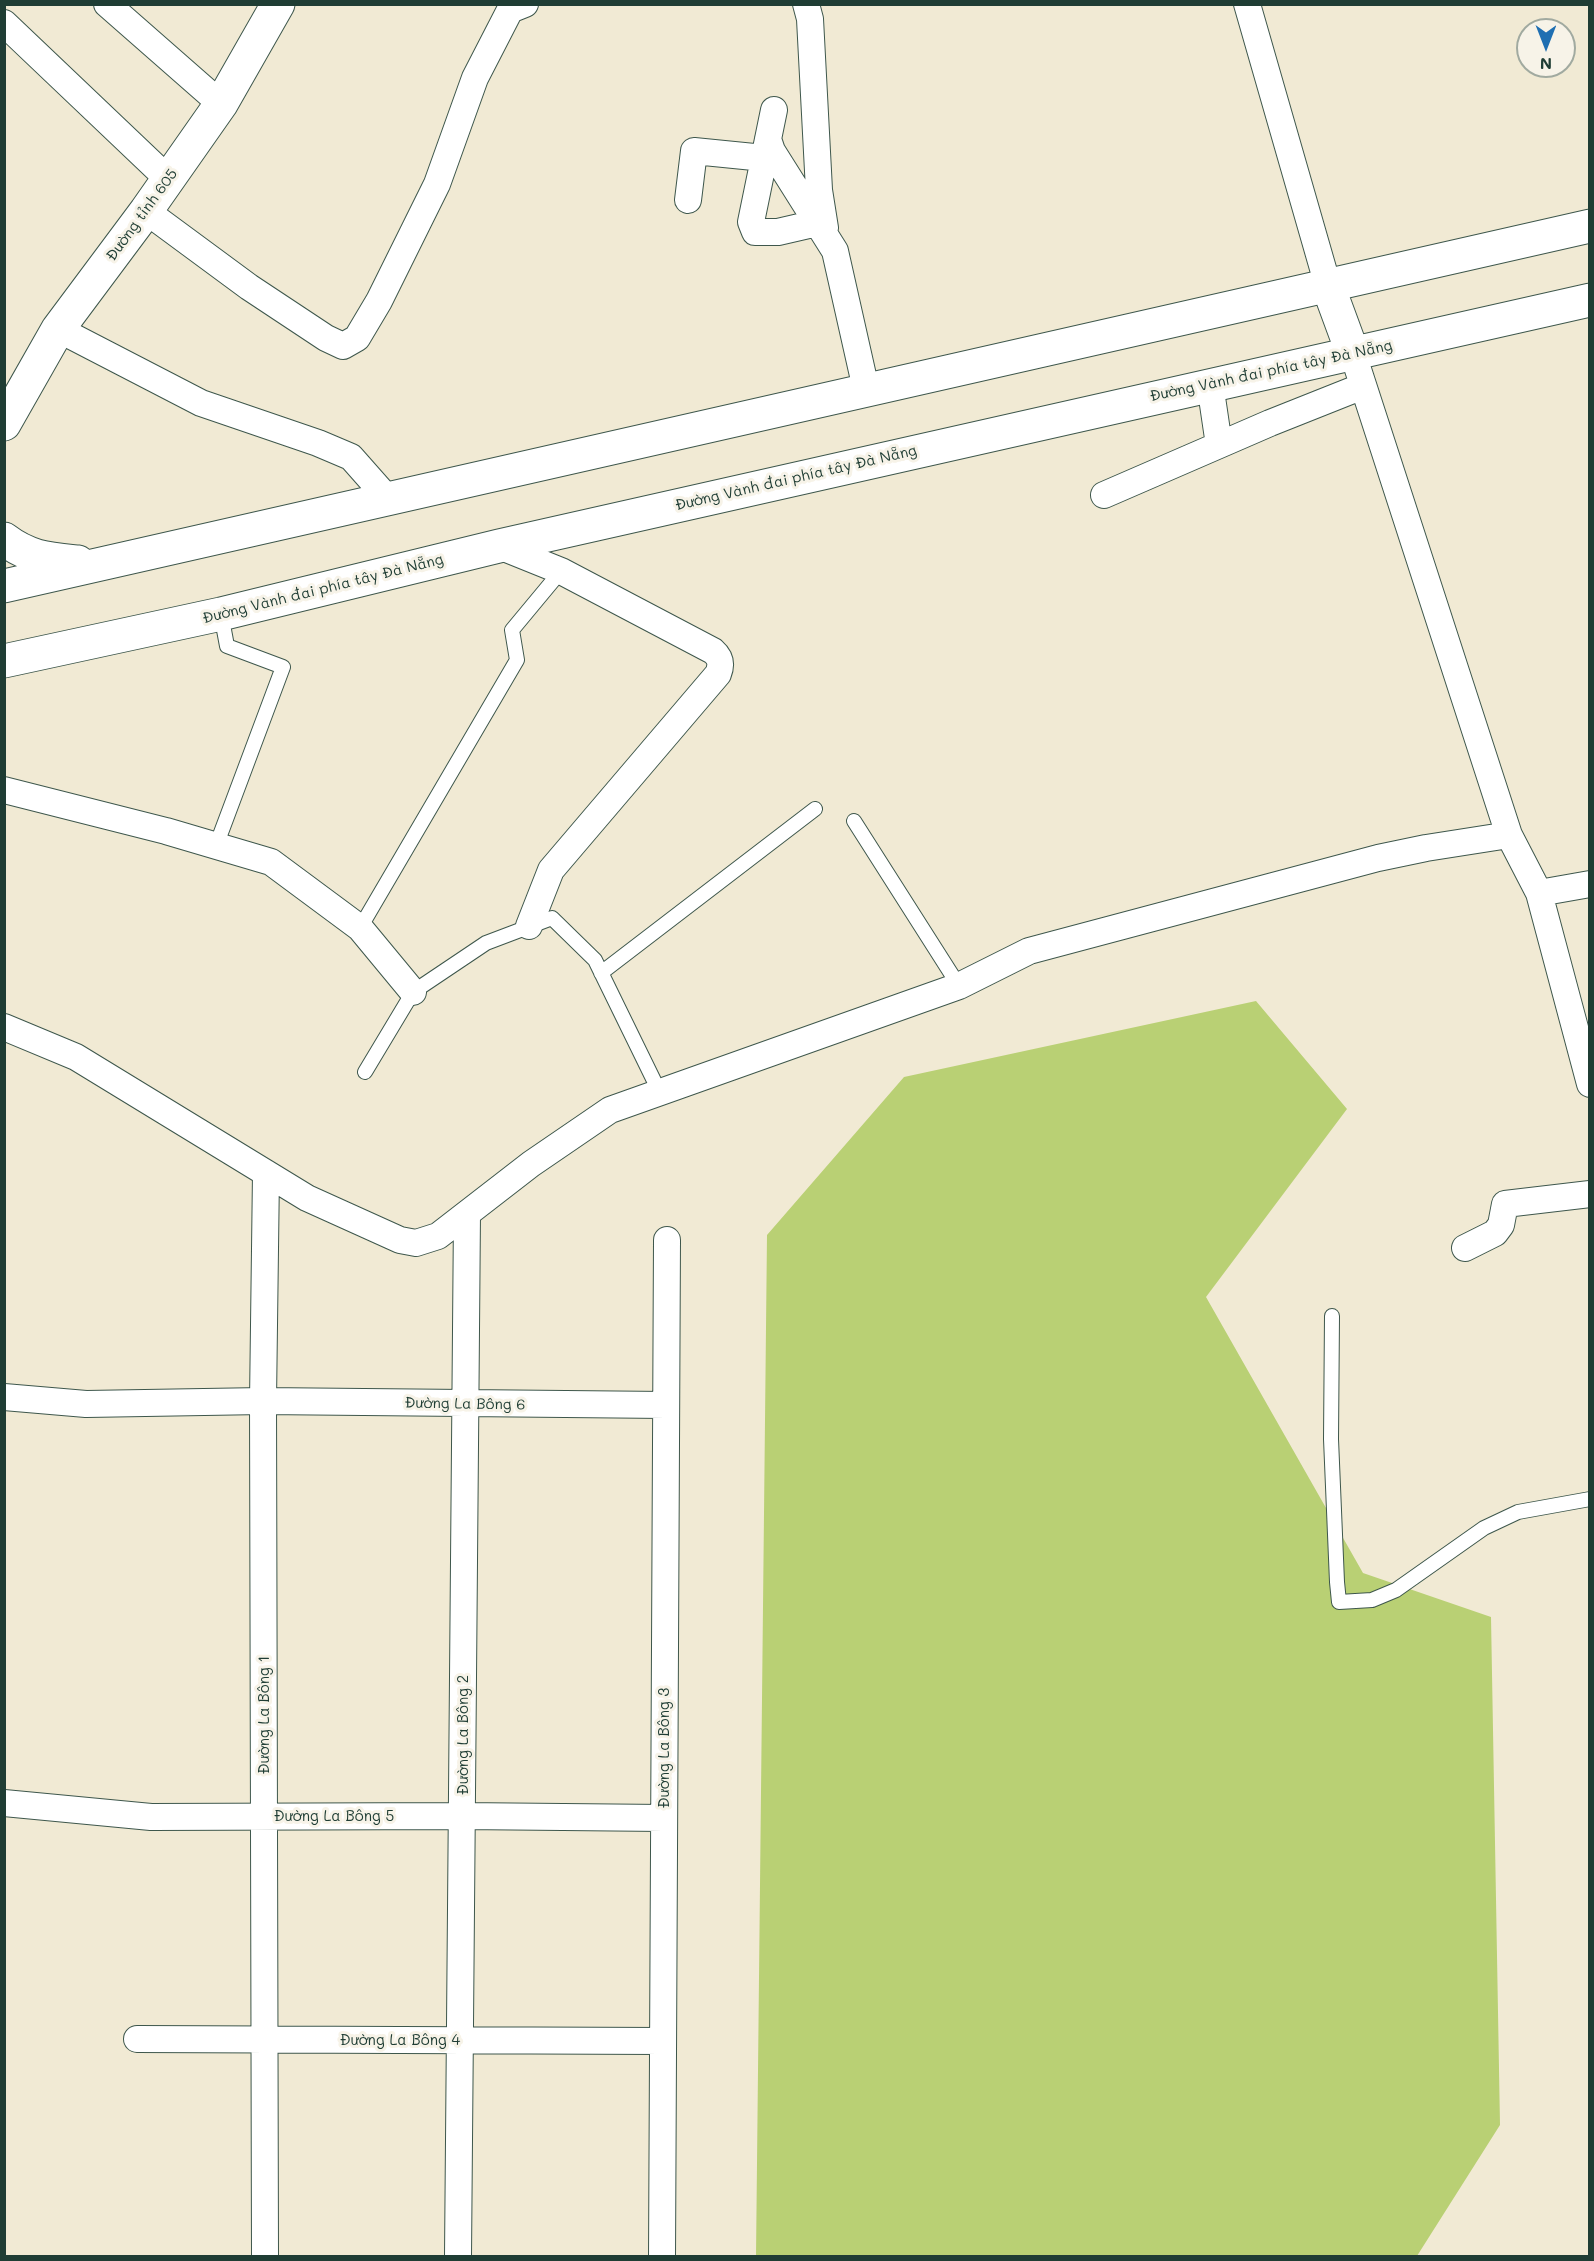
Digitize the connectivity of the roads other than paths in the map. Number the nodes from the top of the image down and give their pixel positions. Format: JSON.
{"nodes":[{"id":1,"x":107,"y":4,"type":"edge"},
{"id":2,"x":278,"y":4,"type":"edge"},
{"id":3,"x":525,"y":4,"type":"edge"},
{"id":4,"x":806,"y":4,"type":"edge"},
{"id":5,"x":1247,"y":4,"type":"edge"},
{"id":6,"x":4,"y":23,"type":"edge"},
{"id":7,"x":222,"y":104,"type":"junction"},
{"id":8,"x":774,"y":110,"type":"dead end"},
{"id":9,"x":766,"y":148,"type":"junction"},
{"id":10,"x":168,"y":178,"type":"junction"},
{"id":11,"x":688,"y":200,"type":"dead end"},
{"id":12,"x":146,"y":211,"type":"junction"},
{"id":13,"x":1590,"y":226,"type":"edge"},
{"id":14,"x":821,"y":229,"type":"junction"},
{"id":15,"x":1328,"y":286,"type":"junction"},
{"id":16,"x":1590,"y":300,"type":"edge"},
{"id":17,"x":58,"y":329,"type":"junction"},
{"id":18,"x":1353,"y":354,"type":"junction"},
{"id":19,"x":1210,"y":384,"type":"junction"},
{"id":20,"x":1363,"y":386,"type":"junction"},
{"id":21,"x":866,"y":389,"type":"junction"},
{"id":22,"x":4,"y":424,"type":"edge"},
{"id":23,"x":1219,"y":445,"type":"junction"},
{"id":24,"x":1104,"y":495,"type":"dead end"},
{"id":25,"x":388,"y":500,"type":"junction"},
{"id":26,"x":4,"y":539,"type":"edge"},
{"id":27,"x":499,"y":546,"type":"junction"},
{"id":28,"x":104,"y":565,"type":"junction"},
{"id":29,"x":561,"y":571,"type":"junction"},
{"id":30,"x":4,"y":586,"type":"edge"},
{"id":31,"x":221,"y":614,"type":"junction"},
{"id":32,"x":4,"y":661,"type":"edge"},
{"id":33,"x":4,"y":790,"type":"edge"},
{"id":34,"x":815,"y":809,"type":"dead end"},
{"id":35,"x":854,"y":821,"type":"dead end"},
{"id":36,"x":1509,"y":835,"type":"junction"},
{"id":37,"x":216,"y":846,"type":"junction"},
{"id":38,"x":1590,"y":884,"type":"edge"},
{"id":39,"x":1539,"y":893,"type":"junction"},
{"id":40,"x":530,"y":926,"type":"junction"},
{"id":41,"x":360,"y":927,"type":"junction"},
{"id":42,"x":601,"y":973,"type":"junction"},
{"id":43,"x":959,"y":986,"type":"junction"},
{"id":44,"x":413,"y":992,"type":"junction"},
{"id":45,"x":4,"y":1027,"type":"edge"},
{"id":46,"x":365,"y":1072,"type":"dead end"},
{"id":47,"x":1590,"y":1084,"type":"edge"},
{"id":48,"x":660,"y":1093,"type":"junction"},
{"id":49,"x":266,"y":1173,"type":"junction"},
{"id":50,"x":1590,"y":1194,"type":"edge"},
{"id":51,"x":467,"y":1214,"type":"junction"},
{"id":52,"x":667,"y":1240,"type":"dead end"},
{"id":53,"x":1465,"y":1248,"type":"dead end"},
{"id":54,"x":1332,"y":1316,"type":"dead end"},
{"id":55,"x":4,"y":1397,"type":"edge"},
{"id":56,"x":263,"y":1401,"type":"junction"},
{"id":57,"x":465,"y":1404,"type":"junction"},
{"id":58,"x":666,"y":1405,"type":"junction"},
{"id":59,"x":1590,"y":1499,"type":"edge"},
{"id":60,"x":4,"y":1803,"type":"edge"},
{"id":61,"x":265,"y":1816,"type":"junction"},
{"id":62,"x":462,"y":1816,"type":"junction"},
{"id":63,"x":664,"y":1818,"type":"junction"},
{"id":64,"x":137,"y":2040,"type":"dead end"},
{"id":65,"x":265,"y":2040,"type":"junction"},
{"id":66,"x":460,"y":2041,"type":"junction"},
{"id":67,"x":663,"y":2041,"type":"junction"},
{"id":68,"x":265,"y":2256,"type":"edge"},
{"id":69,"x":458,"y":2256,"type":"edge"},
{"id":70,"x":662,"y":2256,"type":"edge"}],
"edges":[{"from":1,"to":7,"type":"street"},
{"from":2,"to":7,"type":"main road","name":"Đường tỉnh 605"},
{"from":3,"to":12,"type":"street"},
{"from":4,"to":14,"type":"street"},
{"from":5,"to":15,"type":"street"},
{"from":6,"to":10,"type":"street"},
{"from":7,"to":10,"type":"main road","name":"Đường tỉnh 605"},
{"from":8,"to":9,"type":"street"},
{"from":9,"to":11,"type":"street"},
{"from":9,"to":14,"type":"street"},
{"from":9,"to":14,"type":"street"},
{"from":10,"to":12,"type":"main road","name":"Đường tỉnh 605"},
{"from":12,"to":17,"type":"main road","name":"Đường tỉnh 605"},
{"from":13,"to":15,"type":"main road"},
{"from":14,"to":21,"type":"street"},
{"from":15,"to":18,"type":"main road"},
{"from":15,"to":21,"type":"main road"},
{"from":16,"to":18,"type":"main road","name":"Đường Vành đai phía tây Đà Nẵng"},
{"from":17,"to":22,"type":"main road","name":"Đường tỉnh 605"},
{"from":17,"to":25,"type":"street"},
{"from":18,"to":19,"type":"main road","name":"Đường Vành đai phía tây Đà Nẵng"},
{"from":18,"to":20,"type":"street"},
{"from":19,"to":23,"type":"street"},
{"from":19,"to":27,"type":"main road","name":"Đường Vành đai phía tây Đà Nẵng"},
{"from":20,"to":23,"type":"street"},
{"from":20,"to":36,"type":"street"},
{"from":21,"to":25,"type":"main road"},
{"from":23,"to":24,"type":"street"},
{"from":25,"to":28,"type":"main road"},
{"from":26,"to":28,"type":"main road"},
{"from":27,"to":29,"type":"street"},
{"from":27,"to":31,"type":"main road","name":"Đường Vành đai phía tây Đà Nẵng"},
{"from":28,"to":30,"type":"main road"},
{"from":29,"to":40,"type":"street"},
{"from":29,"to":41,"type":"lane"},
{"from":31,"to":32,"type":"main road","name":"Đường Vành đai phía tây Đà Nẵng"},
{"from":31,"to":37,"type":"lane"},
{"from":33,"to":37,"type":"street"},
{"from":34,"to":42,"type":"lane"},
{"from":35,"to":43,"type":"lane"},
{"from":36,"to":39,"type":"street"},
{"from":36,"to":43,"type":"street"},
{"from":37,"to":41,"type":"street"},
{"from":38,"to":39,"type":"street"},
{"from":39,"to":47,"type":"street"},
{"from":40,"to":42,"type":"lane"},
{"from":40,"to":44,"type":"lane"},
{"from":41,"to":44,"type":"street"},
{"from":42,"to":48,"type":"lane"},
{"from":43,"to":48,"type":"street"},
{"from":44,"to":46,"type":"lane"},
{"from":45,"to":49,"type":"street"},
{"from":48,"to":51,"type":"street"},
{"from":49,"to":51,"type":"street"},
{"from":49,"to":56,"type":"street","name":"Đường La Bông 1"},
{"from":50,"to":53,"type":"street"},
{"from":51,"to":57,"type":"street","name":"Đường La Bông 2"},
{"from":52,"to":58,"type":"street","name":"Đường La Bông 3"},
{"from":54,"to":59,"type":"lane"},
{"from":55,"to":56,"type":"street","name":"Đường La Bông 6"},
{"from":56,"to":57,"type":"street","name":"Đường La Bông 6"},
{"from":56,"to":61,"type":"street","name":"Đường La Bông 1"},
{"from":57,"to":58,"type":"street","name":"Đường La Bông 6"},
{"from":57,"to":62,"type":"street","name":"Đường La Bông 2"},
{"from":58,"to":63,"type":"street","name":"Đường La Bông 3"},
{"from":60,"to":61,"type":"street","name":"Đường La Bông 5"},
{"from":61,"to":62,"type":"street","name":"Đường La Bông 5"},
{"from":61,"to":65,"type":"street","name":"Đường La Bông 1"},
{"from":62,"to":63,"type":"street","name":"Đường La Bông 5"},
{"from":62,"to":66,"type":"street","name":"Đường La Bông 2"},
{"from":63,"to":67,"type":"street","name":"Đường La Bông 3"},
{"from":64,"to":65,"type":"street","name":"Đường La Bông 4"},
{"from":65,"to":66,"type":"street","name":"Đường La Bông 4"},
{"from":65,"to":68,"type":"street","name":"Đường La Bông 1"},
{"from":66,"to":67,"type":"street","name":"Đường La Bông 4"},
{"from":66,"to":69,"type":"street","name":"Đường La Bông 2"},
{"from":67,"to":70,"type":"street","name":"Đường La Bông 3"}]}
